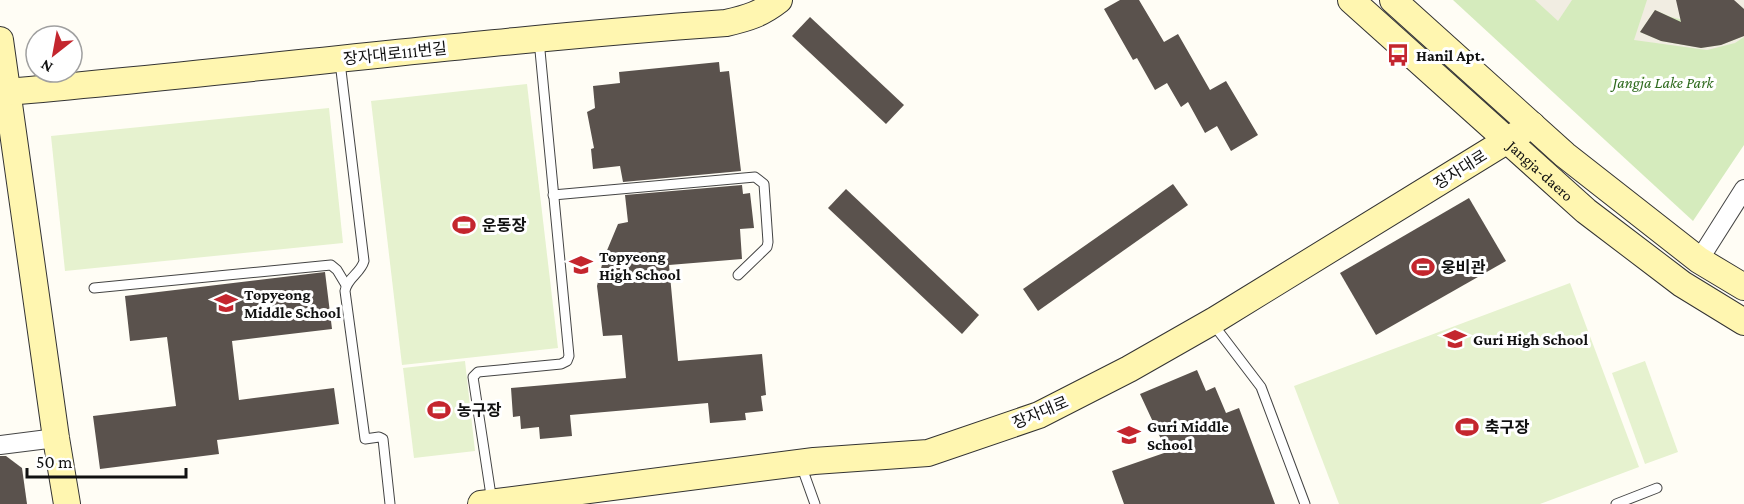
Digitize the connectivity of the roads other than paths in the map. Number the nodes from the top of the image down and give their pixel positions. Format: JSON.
{"nodes":[{"id":1,"x":779,"y":0,"type":"edge"},
{"id":2,"x":1351,"y":0,"type":"edge"},
{"id":3,"x":1393,"y":0,"type":"edge"},
{"id":4,"x":539,"y":37,"type":"junction"},
{"id":5,"x":0,"y":40,"type":"edge"},
{"id":6,"x":339,"y":59,"type":"junction"},
{"id":7,"x":3,"y":93,"type":"edge"},
{"id":8,"x":1532,"y":125,"type":"junction"},
{"id":9,"x":1507,"y":140,"type":"junction"},
{"id":10,"x":1744,"y":189,"type":"edge"},
{"id":11,"x":554,"y":195,"type":"junction"},
{"id":12,"x":1738,"y":213,"type":"edge"},
{"id":13,"x":1699,"y":260,"type":"junction"},
{"id":14,"x":738,"y":275,"type":"dead end"},
{"id":15,"x":346,"y":285,"type":"junction"},
{"id":16,"x":1744,"y":287,"type":"edge"},
{"id":17,"x":94,"y":288,"type":"dead end"},
{"id":18,"x":1211,"y":322,"type":"junction"},
{"id":19,"x":1744,"y":322,"type":"edge"},
{"id":20,"x":56,"y":438,"type":"junction"},
{"id":21,"x":0,"y":444,"type":"edge"},
{"id":22,"x":800,"y":463,"type":"junction"},
{"id":23,"x":1657,"y":488,"type":"dead end"},
{"id":24,"x":555,"y":499,"type":"edge"},
{"id":25,"x":486,"y":503,"type":"edge"},
{"id":26,"x":67,"y":504,"type":"edge"},
{"id":27,"x":390,"y":504,"type":"edge"},
{"id":28,"x":815,"y":504,"type":"edge"},
{"id":29,"x":1305,"y":504,"type":"edge"},
{"id":30,"x":1616,"y":504,"type":"edge"}],
"edges":[{"from":1,"to":4,"type":"street","name":"장자대로111번길"},
{"from":2,"to":9,"type":"street","name":"Jangja-daero"},
{"from":3,"to":8,"type":"street","name":"Jangja-daero"},
{"from":4,"to":6,"type":"street","name":"장자대로111번길"},
{"from":4,"to":11,"type":"lane"},
{"from":5,"to":7,"type":"street"},
{"from":6,"to":7,"type":"street","name":"장자대로111번길"},
{"from":6,"to":15,"type":"lane"},
{"from":7,"to":20,"type":"street"},
{"from":8,"to":9,"type":"street","name":"장자대로"},
{"from":8,"to":13,"type":"street","name":"Jangja-daero"},
{"from":9,"to":18,"type":"street","name":"장자대로"},
{"from":9,"to":19,"type":"street","name":"Jangja-daero"},
{"from":10,"to":12,"type":"street"},
{"from":11,"to":14,"type":"lane"},
{"from":11,"to":25,"type":"lane"},
{"from":12,"to":13,"type":"street"},
{"from":13,"to":16,"type":"street","name":"Jangja-daero"},
{"from":15,"to":17,"type":"lane"},
{"from":15,"to":27,"type":"lane"},
{"from":18,"to":22,"type":"street","name":"장자대로"},
{"from":18,"to":29,"type":"lane"},
{"from":20,"to":21,"type":"street"},
{"from":20,"to":26,"type":"street"},
{"from":22,"to":24,"type":"street","name":"장자대로"},
{"from":22,"to":28,"type":"lane"},
{"from":23,"to":30,"type":"lane"},
{"from":24,"to":25,"type":"street","name":"장자대로"}]}
